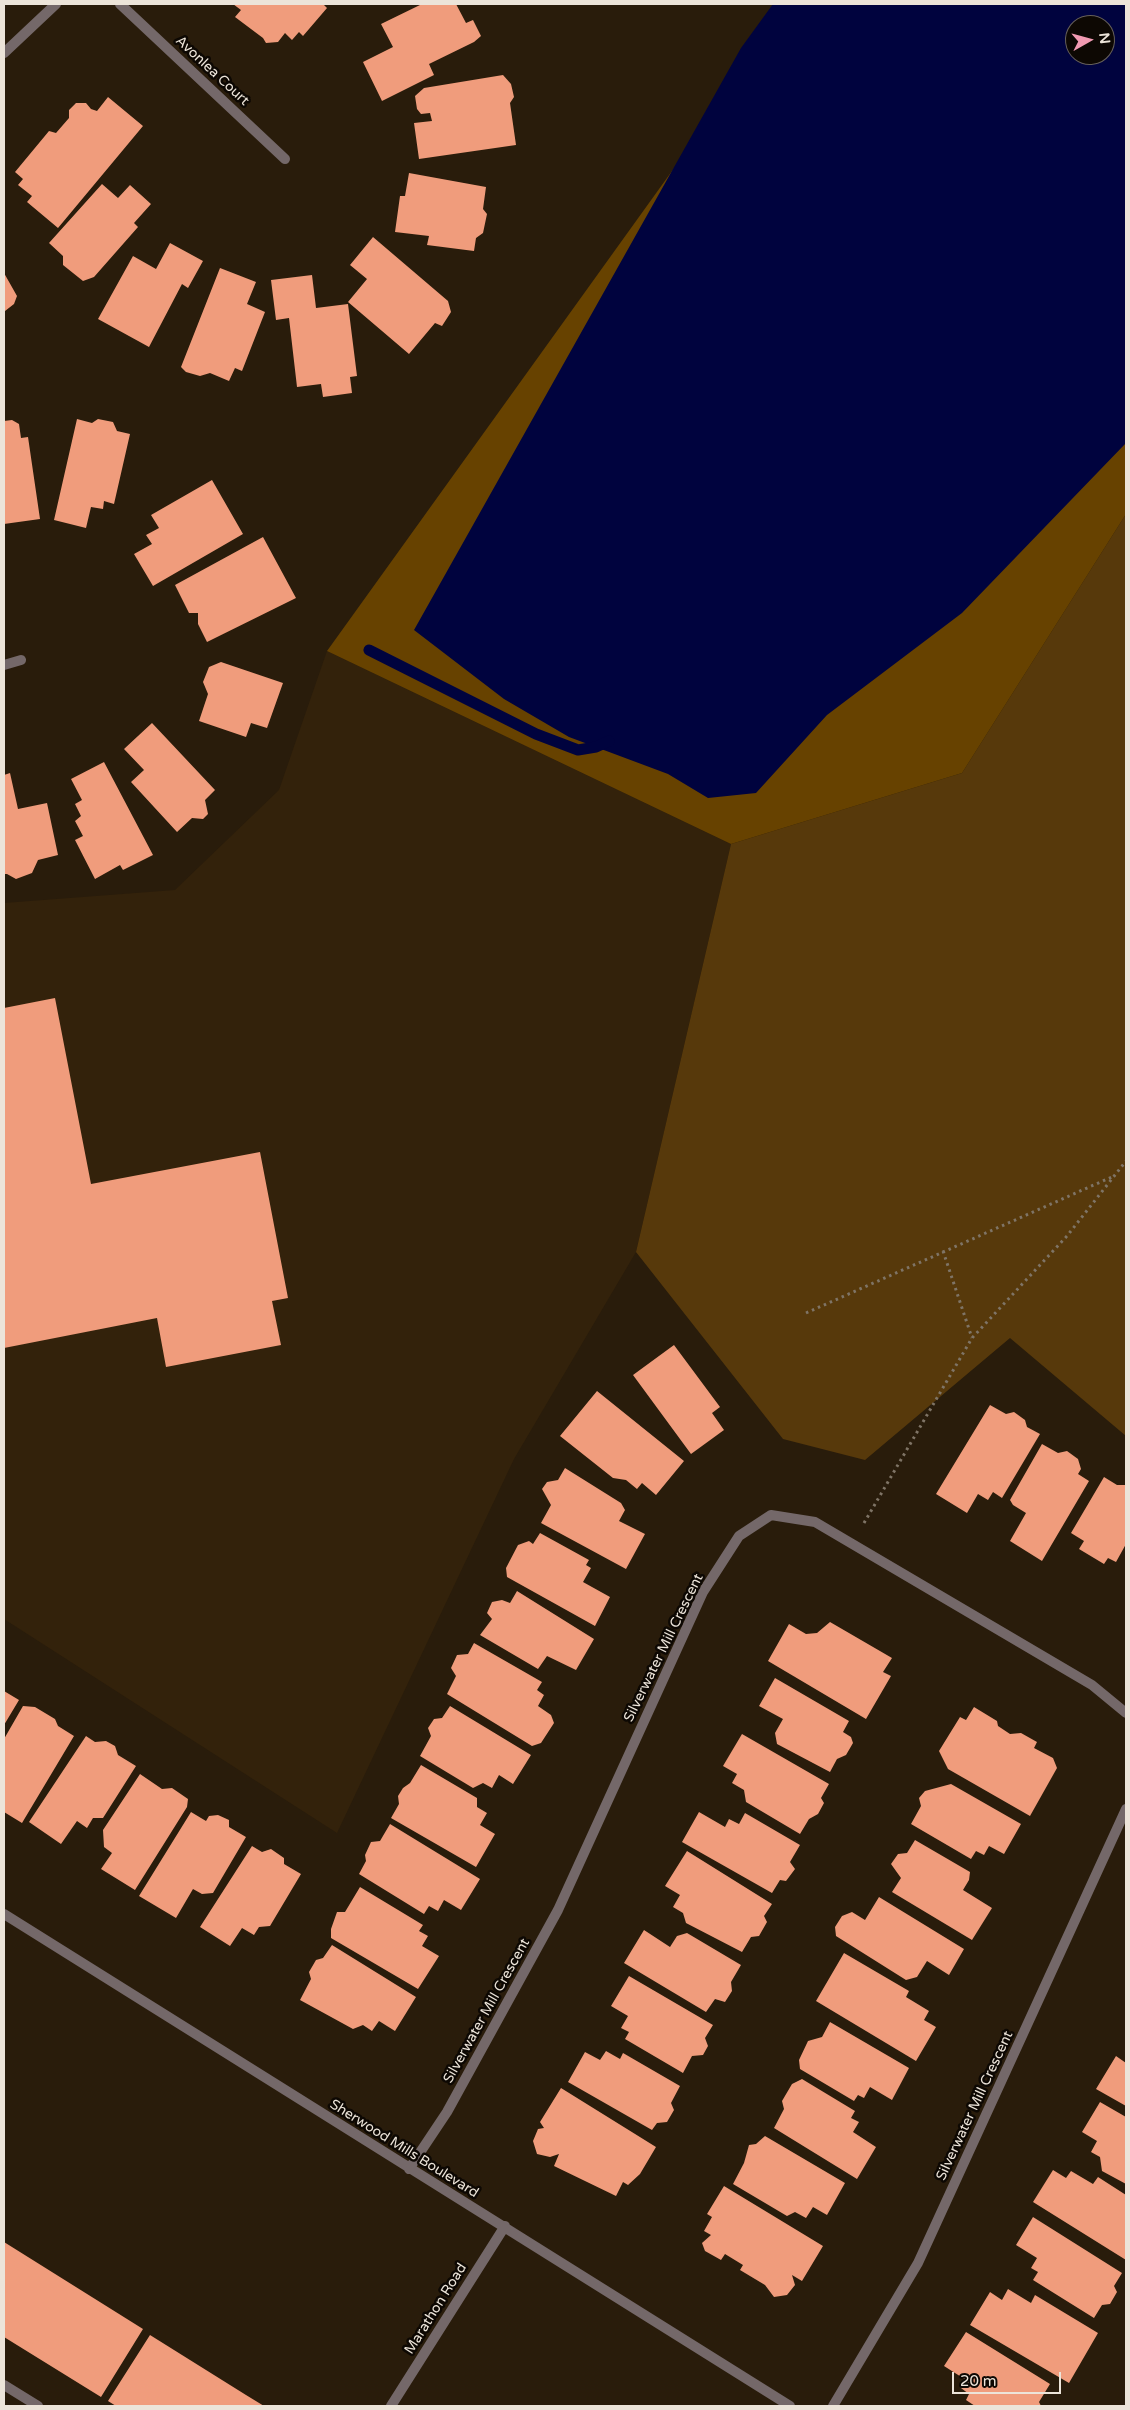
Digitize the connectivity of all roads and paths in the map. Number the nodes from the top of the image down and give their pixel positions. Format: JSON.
{"nodes":[{"id":1,"x":56,"y":4,"type":"edge"},
{"id":2,"x":120,"y":4,"type":"edge"},
{"id":3,"x":4,"y":53,"type":"edge"},
{"id":4,"x":286,"y":159,"type":"dead end"},
{"id":5,"x":21,"y":660,"type":"dead end"},
{"id":6,"x":4,"y":665,"type":"edge"},
{"id":7,"x":1126,"y":1161,"type":"edge"},
{"id":8,"x":1114,"y":1176,"type":"junction"},
{"id":9,"x":943,"y":1250,"type":"junction"},
{"id":10,"x":806,"y":1313,"type":"dead end"},
{"id":11,"x":972,"y":1338,"type":"junction"},
{"id":12,"x":852,"y":1545,"type":"junction"},
{"id":13,"x":1126,"y":1713,"type":"edge"},
{"id":14,"x":1126,"y":1808,"type":"edge"},
{"id":15,"x":4,"y":1914,"type":"edge"},
{"id":16,"x":410,"y":2169,"type":"junction"},
{"id":17,"x":505,"y":2226,"type":"junction"},
{"id":18,"x":4,"y":2385,"type":"edge"},
{"id":19,"x":38,"y":2406,"type":"edge"},
{"id":20,"x":391,"y":2406,"type":"edge"},
{"id":21,"x":790,"y":2406,"type":"edge"},
{"id":22,"x":833,"y":2406,"type":"edge"}],
"edges":[{"from":1,"to":3,"type":"street"},
{"from":2,"to":4,"type":"street","name":"Avonlea Court"},
{"from":5,"to":6,"type":"street"},
{"from":7,"to":8,"type":"path"},
{"from":8,"to":9,"type":"path"},
{"from":8,"to":11,"type":"path"},
{"from":9,"to":10,"type":"path"},
{"from":9,"to":11,"type":"path"},
{"from":11,"to":12,"type":"path"},
{"from":12,"to":13,"type":"street","name":"Silverwater Mill Crescent"},
{"from":12,"to":16,"type":"street","name":"Silverwater Mill Crescent"},
{"from":14,"to":22,"type":"street","name":"Silverwater Mill Crescent"},
{"from":15,"to":16,"type":"street","name":"Sherwood Mills Boulevard"},
{"from":16,"to":17,"type":"street","name":"Sherwood Mills Boulevard"},
{"from":17,"to":20,"type":"street","name":"Marathon Road"},
{"from":17,"to":21,"type":"street","name":"Sherwood Mills Boulevard"},
{"from":18,"to":19,"type":"street"}]}
